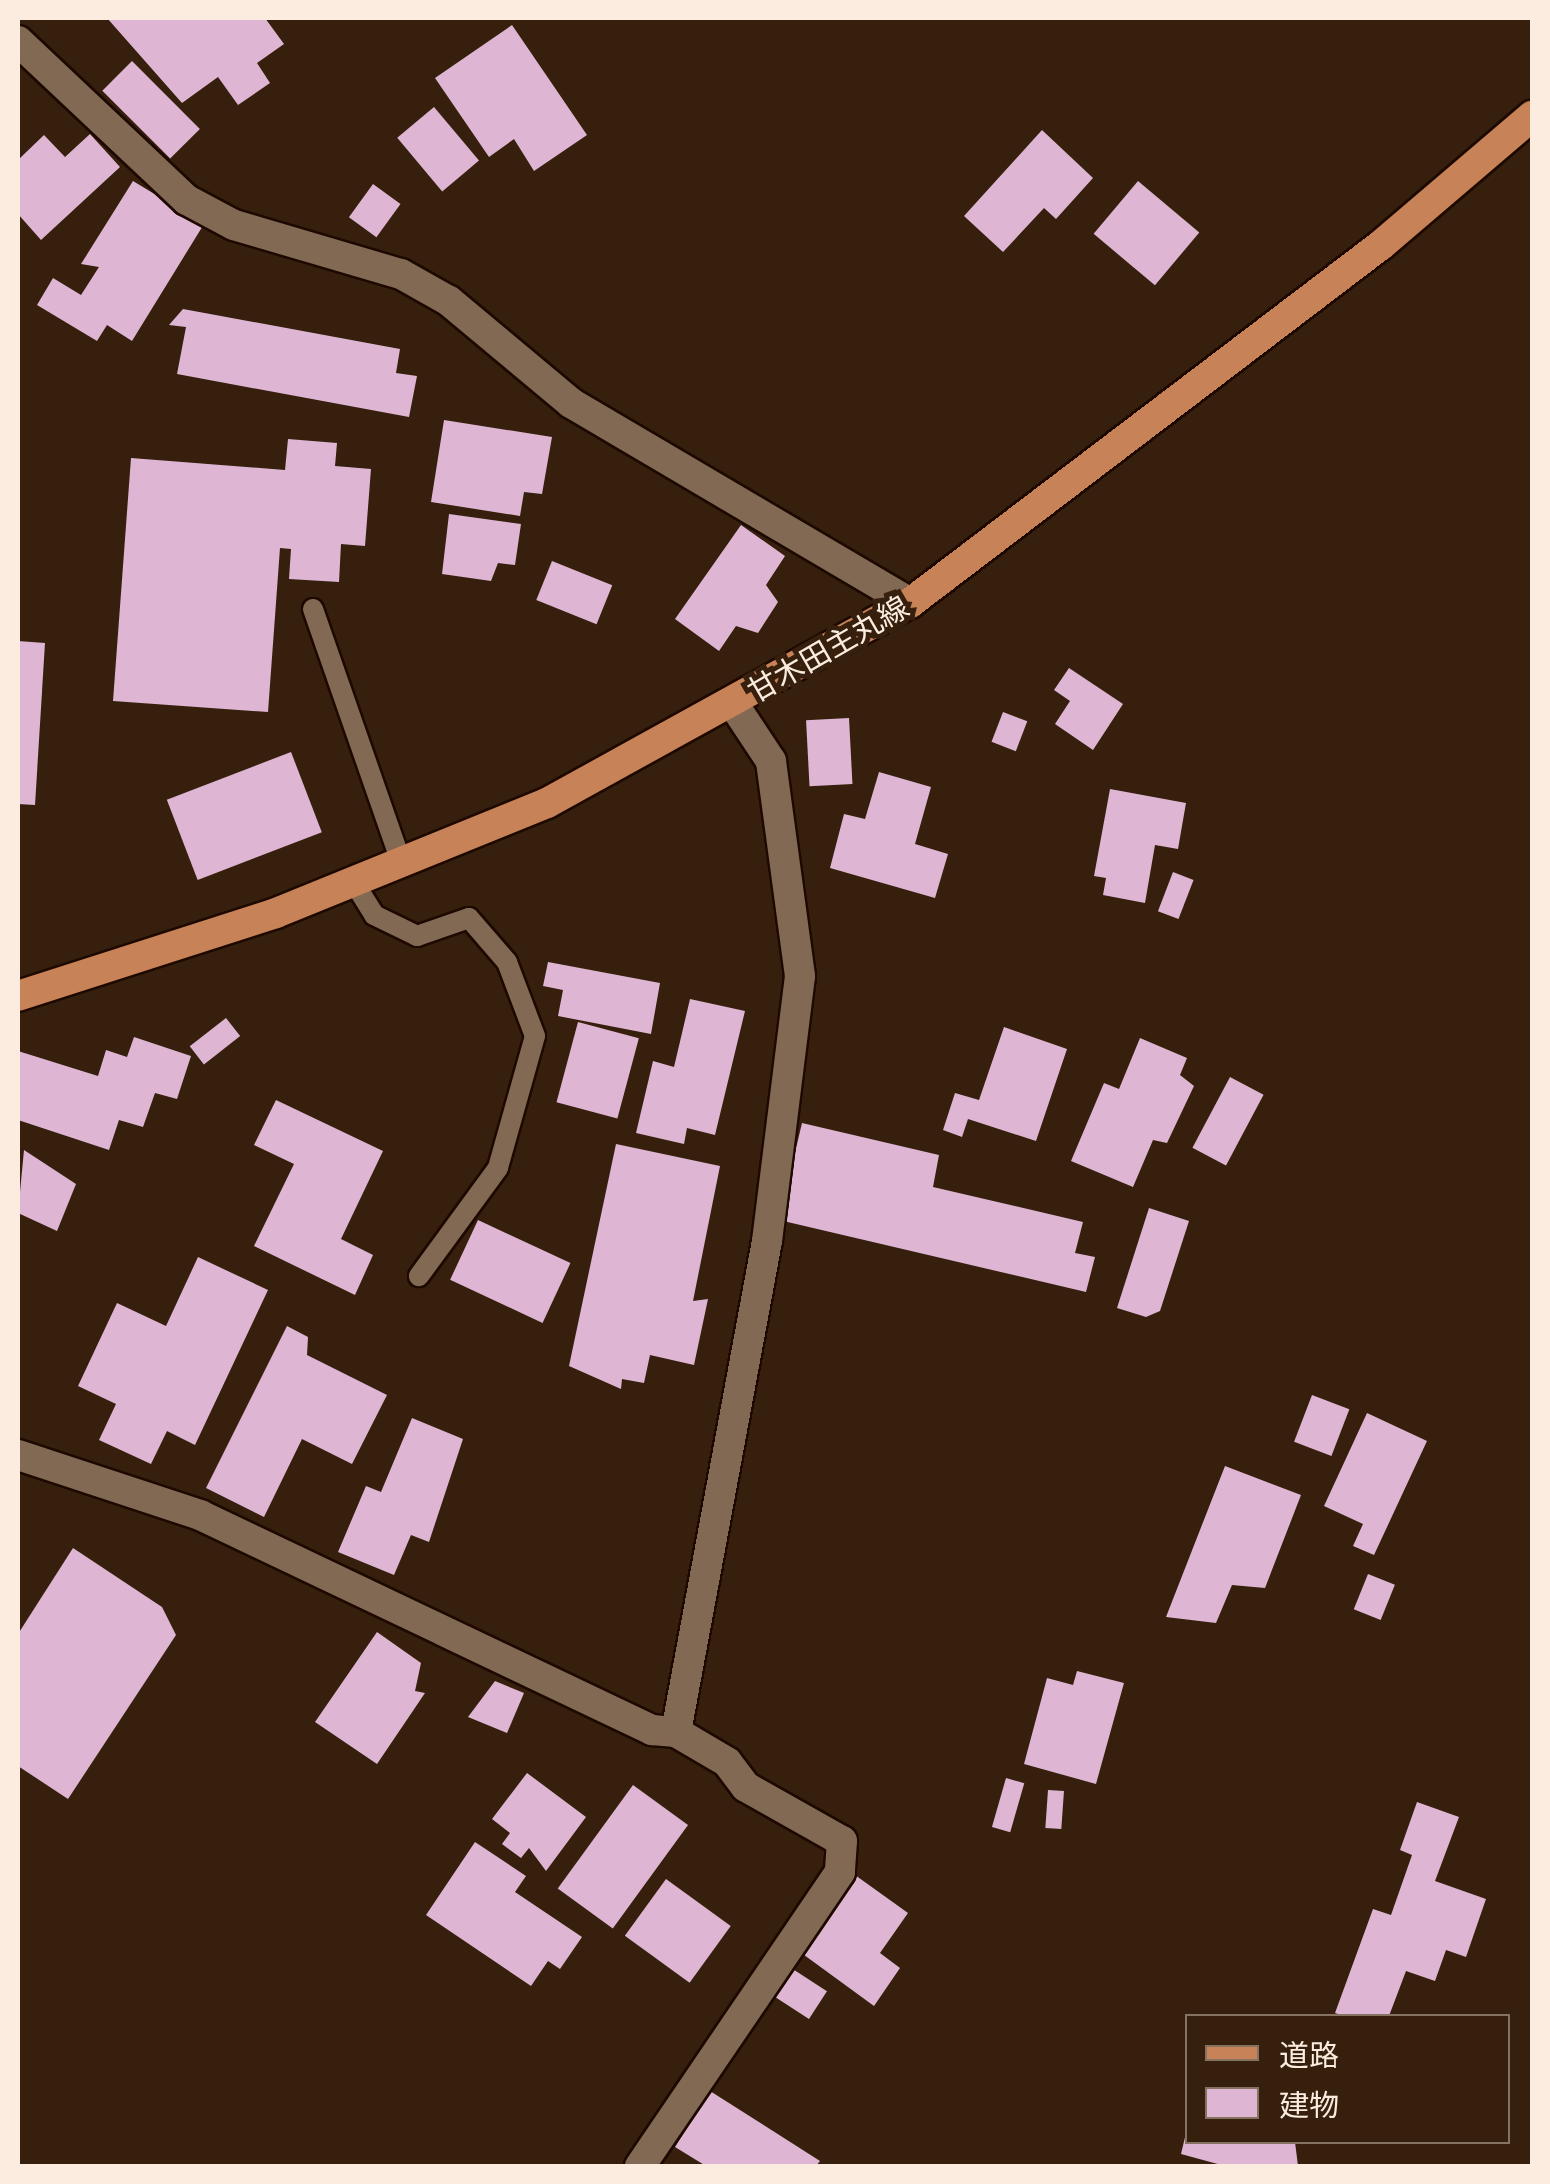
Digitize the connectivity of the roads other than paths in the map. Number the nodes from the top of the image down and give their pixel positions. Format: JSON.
{"nodes":[{"id":1,"x":18,"y":41,"type":"edge"},
{"id":2,"x":1532,"y":116,"type":"edge"},
{"id":3,"x":910,"y":603,"type":"junction"},
{"id":4,"x":313,"y":609,"type":"dead end"},
{"id":5,"x":734,"y":704,"type":"junction"},
{"id":6,"x":401,"y":862,"type":"junction"},
{"id":7,"x":352,"y":881,"type":"junction"},
{"id":8,"x":18,"y":996,"type":"edge"},
{"id":9,"x":419,"y":1276,"type":"dead end"},
{"id":10,"x":18,"y":1455,"type":"edge"},
{"id":11,"x":676,"y":1732,"type":"junction"},
{"id":12,"x":640,"y":2166,"type":"edge"}],
"edges":[{"from":1,"to":3,"type":"street"},
{"from":2,"to":3,"type":"main road","name":"甘木田主丸線"},
{"from":3,"to":5,"type":"main road","name":"甘木田主丸線"},
{"from":4,"to":6,"type":"lane"},
{"from":5,"to":6,"type":"main road","name":"甘木田主丸線"},
{"from":5,"to":11,"type":"street"},
{"from":6,"to":7,"type":"main road","name":"甘木田主丸線"},
{"from":7,"to":8,"type":"main road","name":"甘木田主丸線"},
{"from":7,"to":9,"type":"lane"},
{"from":10,"to":11,"type":"street"},
{"from":11,"to":12,"type":"street"}]}
